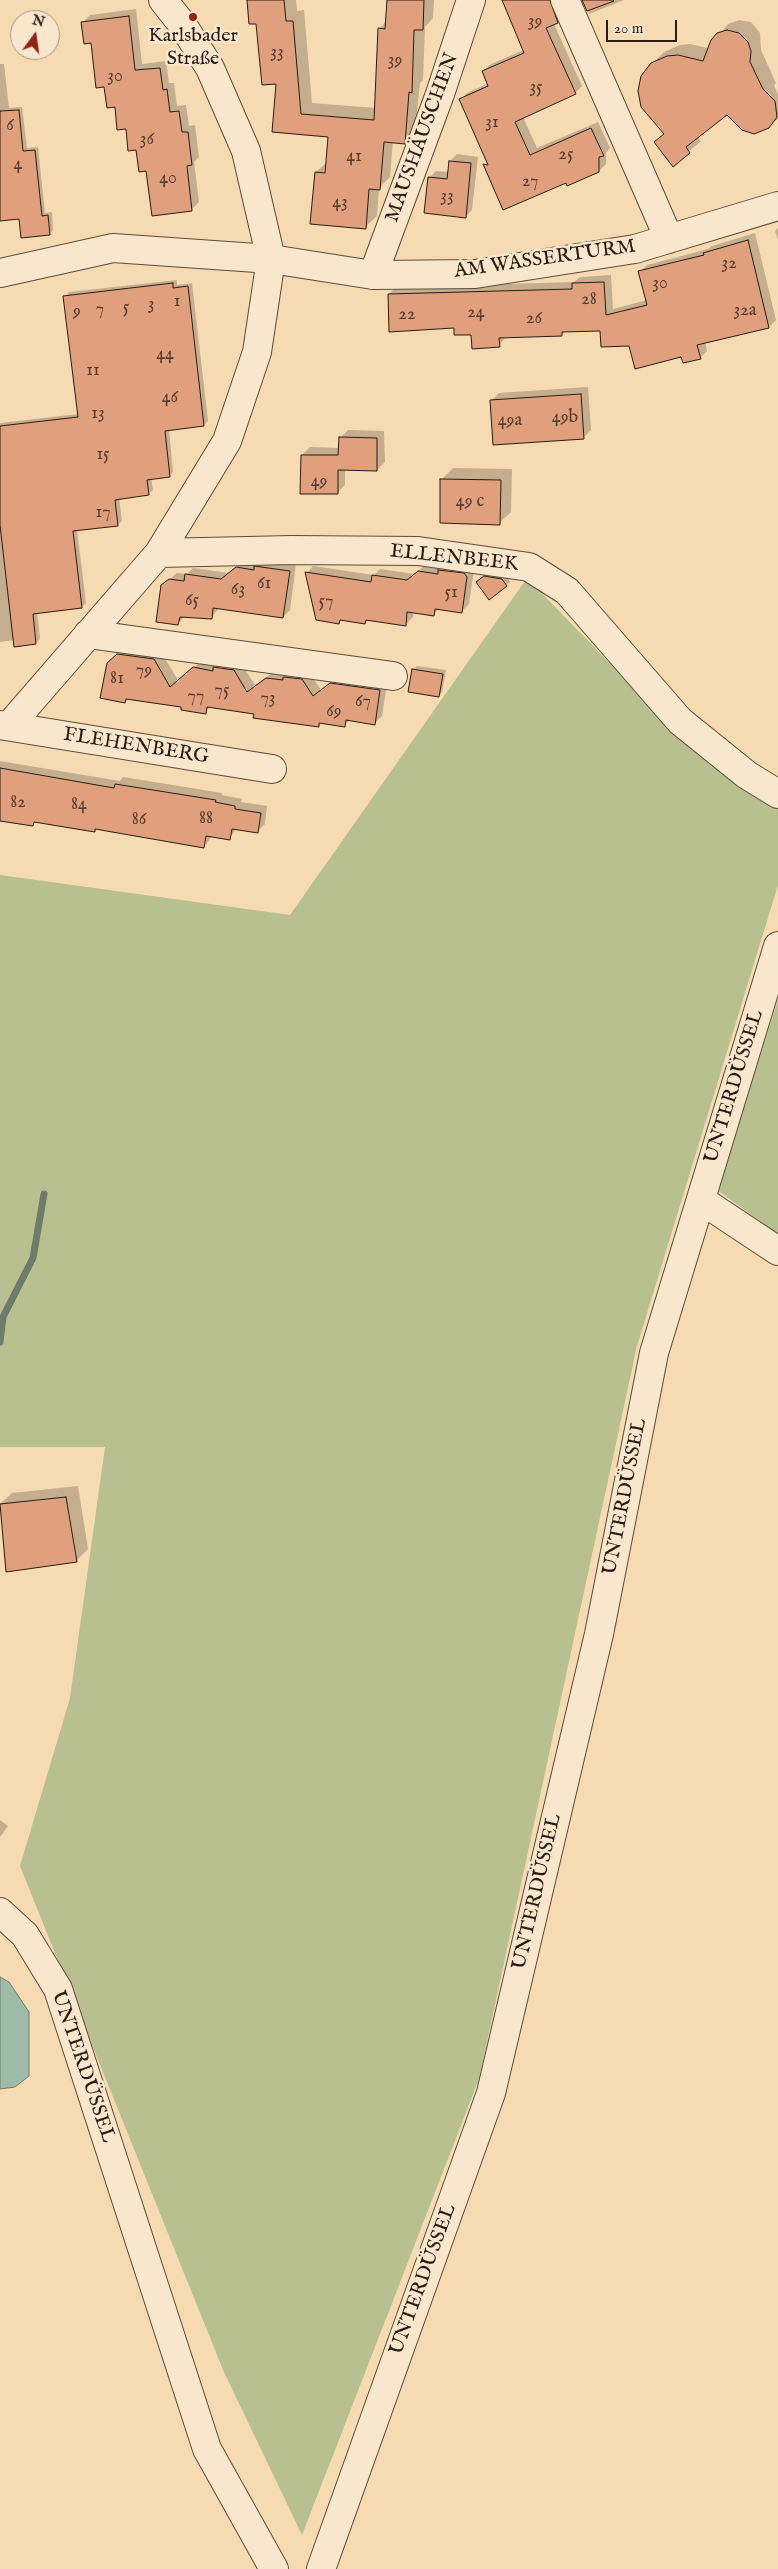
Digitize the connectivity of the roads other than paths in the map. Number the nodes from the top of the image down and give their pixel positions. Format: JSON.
{"nodes":[{"id":1,"x":163,"y":0,"type":"edge"},
{"id":2,"x":471,"y":0,"type":"edge"},
{"id":3,"x":566,"y":0,"type":"edge"},
{"id":4,"x":778,"y":206,"type":"edge"},
{"id":5,"x":668,"y":239,"type":"junction"},
{"id":6,"x":271,"y":259,"type":"junction"},
{"id":7,"x":0,"y":273,"type":"edge"},
{"id":8,"x":373,"y":275,"type":"junction"},
{"id":9,"x":159,"y":553,"type":"junction"},
{"id":10,"x":88,"y":634,"type":"junction"},
{"id":11,"x":393,"y":676,"type":"dead end"},
{"id":12,"x":4,"y":726,"type":"edge"},
{"id":13,"x":272,"y":769,"type":"dead end"},
{"id":14,"x":778,"y":794,"type":"edge"},
{"id":15,"x":778,"y":946,"type":"edge"},
{"id":16,"x":701,"y":1200,"type":"junction"},
{"id":17,"x":778,"y":1251,"type":"edge"},
{"id":18,"x":0,"y":1912,"type":"edge"},
{"id":19,"x":274,"y":2569,"type":"edge"},
{"id":20,"x":321,"y":2569,"type":"edge"}],
"edges":[{"from":1,"to":6,"type":"street"},
{"from":2,"to":8,"type":"street","name":"MAUSHÄUSCHEN"},
{"from":3,"to":5,"type":"street"},
{"from":4,"to":5,"type":"street","name":"AM WASSERTURM"},
{"from":5,"to":8,"type":"street","name":"AM WASSERTURM"},
{"from":6,"to":7,"type":"street"},
{"from":6,"to":8,"type":"street","name":"AM WASSERTURM"},
{"from":6,"to":9,"type":"street"},
{"from":9,"to":10,"type":"street"},
{"from":9,"to":14,"type":"street","name":"ELLENBEEK"},
{"from":10,"to":11,"type":"street"},
{"from":10,"to":12,"type":"street"},
{"from":12,"to":13,"type":"street","name":"FLEHENBERG"},
{"from":15,"to":16,"type":"street","name":"UNTERDÜSSEL"},
{"from":16,"to":17,"type":"street"},
{"from":16,"to":20,"type":"street","name":"UNTERDÜSSEL"},
{"from":18,"to":19,"type":"street","name":"UNTERDÜSSEL"}]}
